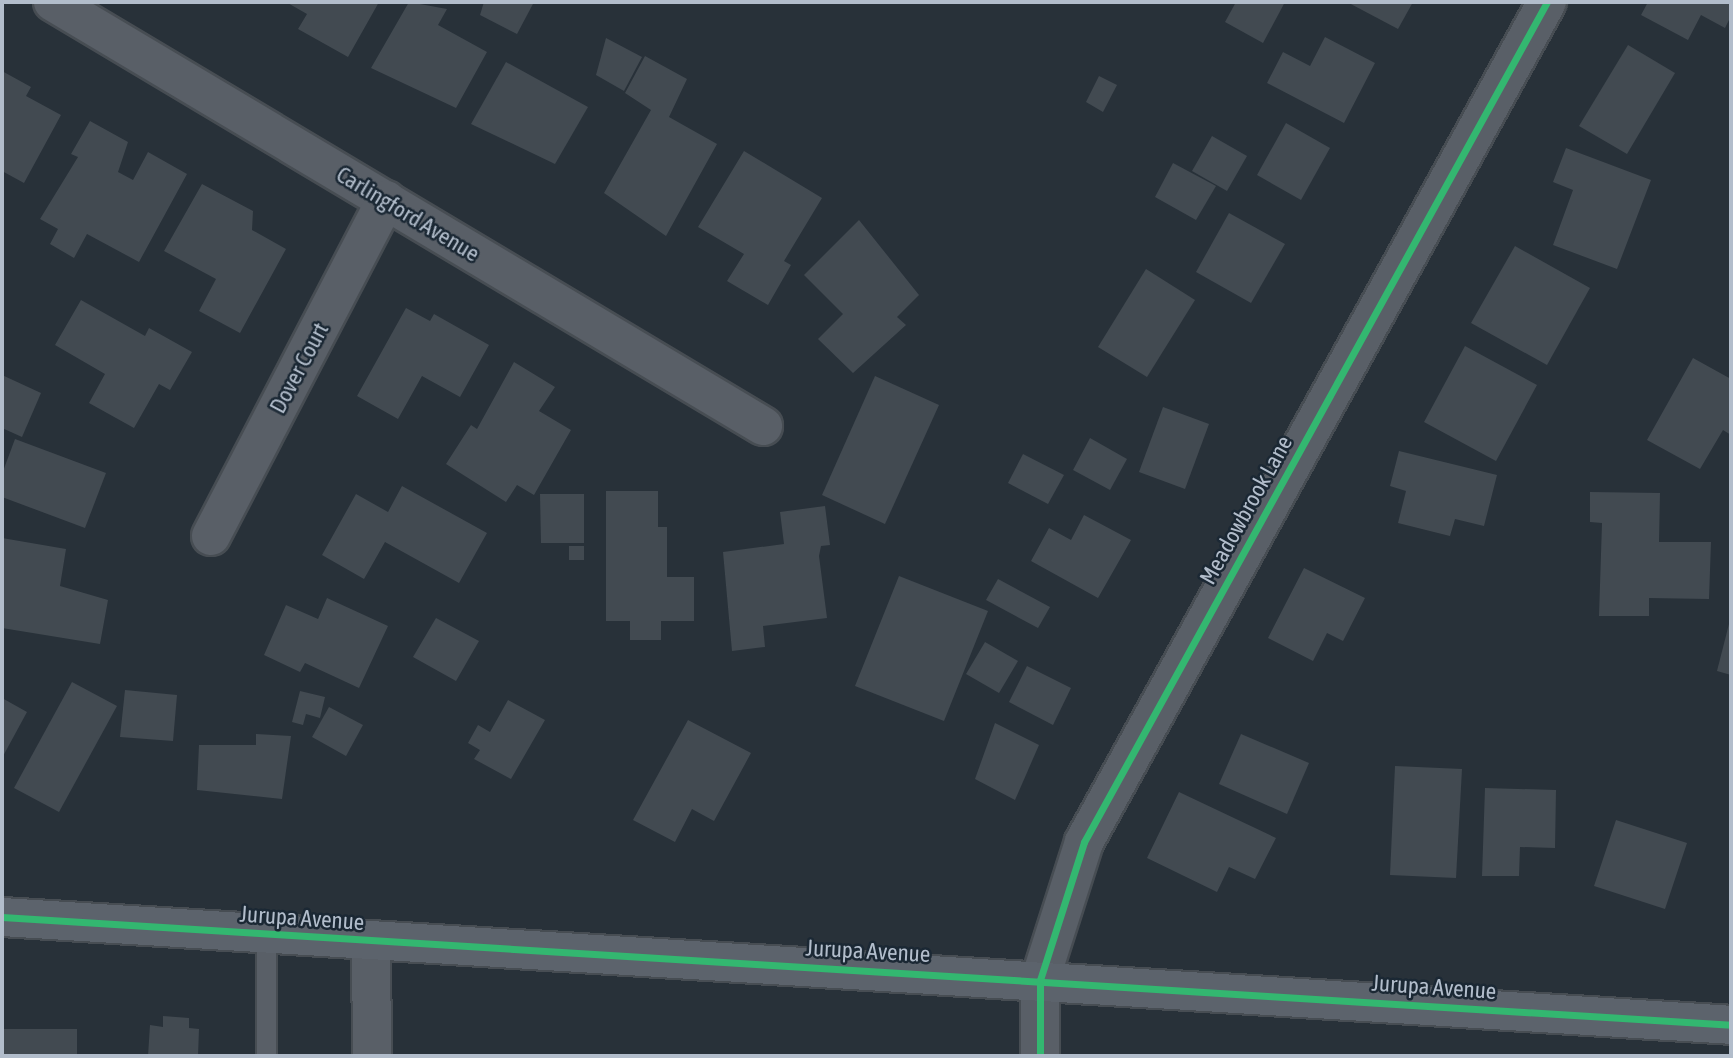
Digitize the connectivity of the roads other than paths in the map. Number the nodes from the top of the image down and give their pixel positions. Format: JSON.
{"nodes":[{"id":1,"x":52,"y":2,"type":"edge"},
{"id":2,"x":1547,"y":2,"type":"edge"},
{"id":3,"x":386,"y":200,"type":"junction"},
{"id":4,"x":763,"y":426,"type":"dead end"},
{"id":5,"x":211,"y":536,"type":"dead end"},
{"id":6,"x":2,"y":917,"type":"edge"},
{"id":7,"x":266,"y":935,"type":"junction"},
{"id":8,"x":371,"y":943,"type":"junction"},
{"id":9,"x":1040,"y":980,"type":"junction"},
{"id":10,"x":1731,"y":1025,"type":"edge"},
{"id":11,"x":266,"y":1056,"type":"edge"},
{"id":12,"x":372,"y":1056,"type":"edge"},
{"id":13,"x":1040,"y":1056,"type":"edge"}],
"edges":[{"from":1,"to":3,"type":"street","name":"Carlingford Avenue"},
{"from":2,"to":9,"type":"street","name":"Meadowbrook Lane"},
{"from":3,"to":4,"type":"street","name":"Carlingford Avenue"},
{"from":3,"to":5,"type":"street","name":"Dover Court"},
{"from":6,"to":7,"type":"main road","name":"Jurupa Avenue"},
{"from":7,"to":8,"type":"main road","name":"Jurupa Avenue"},
{"from":7,"to":11,"type":"lane"},
{"from":8,"to":9,"type":"main road","name":"Jurupa Avenue"},
{"from":8,"to":12,"type":"street"},
{"from":9,"to":10,"type":"main road","name":"Jurupa Avenue"},
{"from":9,"to":13,"type":"street","name":"Meadowbrook Lane"}]}
